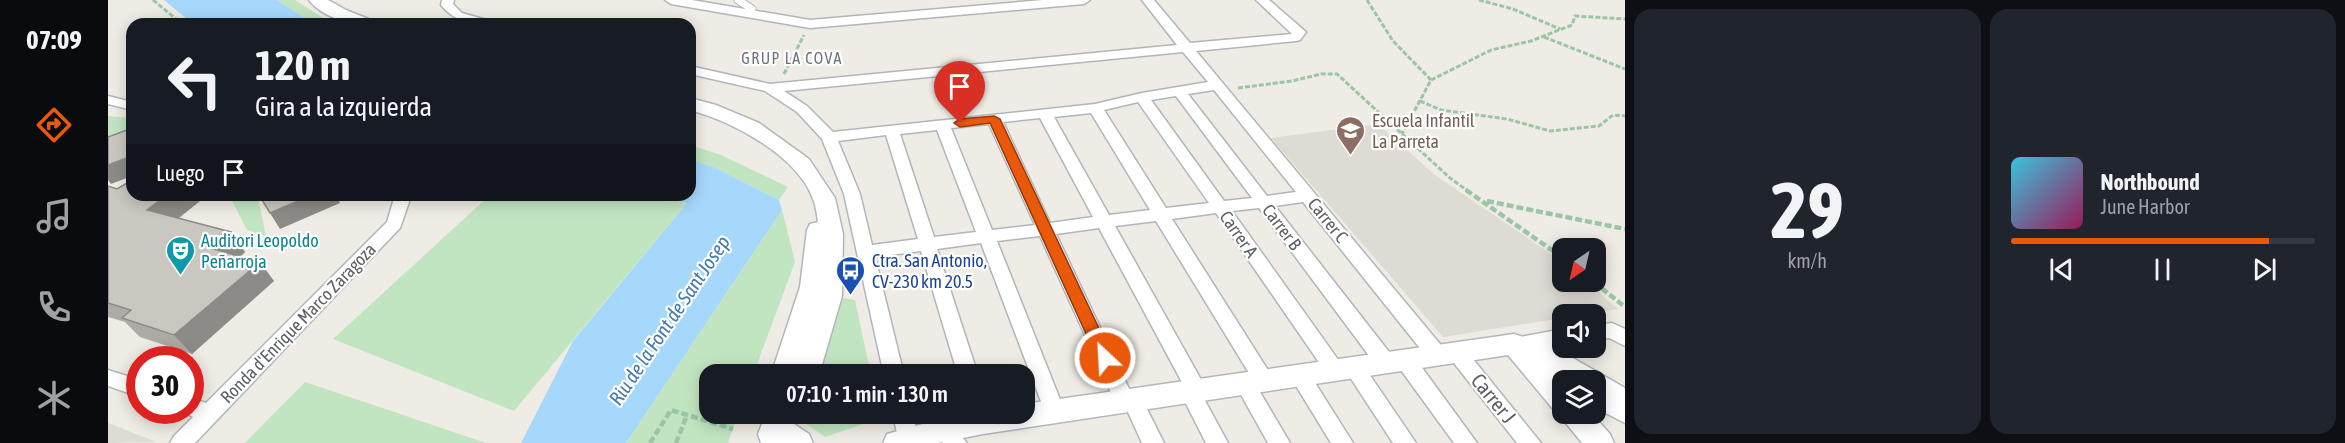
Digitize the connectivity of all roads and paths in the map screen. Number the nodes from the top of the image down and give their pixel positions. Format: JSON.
{"nodes":[{"id":1,"x":153,"y":0,"type":"edge"},
{"id":2,"x":317,"y":0,"type":"edge"},
{"id":3,"x":448,"y":0,"type":"edge"},
{"id":4,"x":671,"y":0,"type":"edge"},
{"id":5,"x":738,"y":0,"type":"edge"},
{"id":6,"x":1084,"y":0,"type":"edge"},
{"id":7,"x":1148,"y":0,"type":"edge"},
{"id":8,"x":1262,"y":0,"type":"edge"},
{"id":9,"x":1367,"y":0,"type":"edge"},
{"id":10,"x":1479,"y":0,"type":"edge"},
{"id":11,"x":715,"y":4,"type":"edge"},
{"id":12,"x":748,"y":13,"type":"junction"},
{"id":13,"x":175,"y":18,"type":"edge"},
{"id":14,"x":350,"y":18,"type":"edge"},
{"id":15,"x":465,"y":18,"type":"edge"},
{"id":16,"x":1625,"y":19,"type":"edge"},
{"id":17,"x":810,"y":24,"type":"junction"},
{"id":18,"x":1561,"y":30,"type":"junction"},
{"id":19,"x":1544,"y":37,"type":"junction"},
{"id":20,"x":1187,"y":48,"type":"junction"},
{"id":21,"x":1625,"y":69,"type":"edge"},
{"id":22,"x":696,"y":71,"type":"edge"},
{"id":23,"x":1431,"y":80,"type":"junction"},
{"id":24,"x":770,"y":88,"type":"junction"},
{"id":25,"x":1220,"y":88,"type":"junction"},
{"id":26,"x":1179,"y":91,"type":"junction"},
{"id":27,"x":1142,"y":96,"type":"junction"},
{"id":28,"x":108,"y":100,"type":"edge"},
{"id":29,"x":1420,"y":100,"type":"junction"},
{"id":30,"x":126,"y":104,"type":"edge"},
{"id":31,"x":696,"y":106,"type":"edge"},
{"id":32,"x":1095,"y":108,"type":"junction"},
{"id":33,"x":1045,"y":114,"type":"junction"},
{"id":34,"x":1625,"y":116,"type":"edge"},
{"id":35,"x":994,"y":119,"type":"junction"},
{"id":36,"x":943,"y":125,"type":"junction"},
{"id":37,"x":891,"y":130,"type":"junction"},
{"id":38,"x":1402,"y":134,"type":"junction"},
{"id":39,"x":829,"y":137,"type":"junction"},
{"id":40,"x":1308,"y":196,"type":"junction"},
{"id":41,"x":1483,"y":200,"type":"junction"},
{"id":42,"x":401,"y":201,"type":"edge"},
{"id":43,"x":1263,"y":201,"type":"junction"},
{"id":44,"x":1220,"y":207,"type":"junction"},
{"id":45,"x":1161,"y":214,"type":"junction"},
{"id":46,"x":1104,"y":221,"type":"junction"},
{"id":47,"x":1045,"y":229,"type":"junction"},
{"id":48,"x":1625,"y":229,"type":"edge"},
{"id":49,"x":986,"y":236,"type":"junction"},
{"id":50,"x":927,"y":244,"type":"junction"},
{"id":51,"x":1552,"y":250,"type":"edge"},
{"id":52,"x":866,"y":252,"type":"junction"},
{"id":53,"x":1606,"y":292,"type":"edge"},
{"id":54,"x":1625,"y":307,"type":"edge"},
{"id":55,"x":1606,"y":331,"type":"edge"},
{"id":56,"x":1625,"y":338,"type":"edge"},
{"id":57,"x":1552,"y":340,"type":"edge"},
{"id":58,"x":1524,"y":349,"type":"junction"},
{"id":59,"x":1447,"y":354,"type":"junction"},
{"id":60,"x":1395,"y":362,"type":"junction"},
{"id":61,"x":795,"y":364,"type":"edge"},
{"id":62,"x":891,"y":364,"type":"edge"},
{"id":63,"x":965,"y":364,"type":"edge"},
{"id":64,"x":1345,"y":369,"type":"junction"},
{"id":65,"x":1552,"y":371,"type":"edge"},
{"id":66,"x":1300,"y":376,"type":"junction"},
{"id":67,"x":108,"y":378,"type":"edge"},
{"id":68,"x":1255,"y":383,"type":"junction"},
{"id":69,"x":126,"y":384,"type":"edge"},
{"id":70,"x":1552,"y":386,"type":"edge"},
{"id":71,"x":1194,"y":392,"type":"junction"},
{"id":72,"x":1625,"y":398,"type":"edge"},
{"id":73,"x":1129,"y":401,"type":"junction"},
{"id":74,"x":1606,"y":404,"type":"edge"},
{"id":75,"x":204,"y":406,"type":"edge"},
{"id":76,"x":1055,"y":412,"type":"junction"},
{"id":77,"x":1035,"y":414,"type":"edge"},
{"id":78,"x":1625,"y":414,"type":"edge"},
{"id":79,"x":687,"y":415,"type":"junction"},
{"id":80,"x":192,"y":424,"type":"edge"},
{"id":81,"x":971,"y":424,"type":"edge"},
{"id":82,"x":1584,"y":424,"type":"edge"},
{"id":83,"x":733,"y":429,"type":"dead end"},
{"id":84,"x":785,"y":429,"type":"edge"},
{"id":85,"x":903,"y":432,"type":"edge"},
{"id":86,"x":950,"y":436,"type":"edge"},
{"id":87,"x":181,"y":443,"type":"edge"},
{"id":88,"x":650,"y":443,"type":"edge"},
{"id":89,"x":676,"y":443,"type":"edge"},
{"id":90,"x":762,"y":443,"type":"edge"},
{"id":91,"x":1154,"y":443,"type":"edge"},
{"id":92,"x":1217,"y":443,"type":"edge"},
{"id":93,"x":1279,"y":443,"type":"edge"},
{"id":94,"x":1342,"y":443,"type":"edge"},
{"id":95,"x":1405,"y":443,"type":"edge"},
{"id":96,"x":1466,"y":443,"type":"edge"},
{"id":97,"x":1530,"y":443,"type":"edge"},
{"id":98,"x":1600,"y":443,"type":"edge"}],
"edges":[{"from":1,"to":13,"type":"path"},
{"from":2,"to":14,"type":"main road"},
{"from":3,"to":15,"type":"street"},
{"from":4,"to":11,"type":"street"},
{"from":5,"to":12,"type":"lane"},
{"from":6,"to":17,"type":"street"},
{"from":7,"to":20,"type":"street","name":"Carrer C"},
{"from":8,"to":20,"type":"street"},
{"from":9,"to":23,"type":"path"},
{"from":10,"to":18,"type":"path"},
{"from":11,"to":12,"type":"street"},
{"from":12,"to":17,"type":"street"},
{"from":16,"to":18,"type":"path"},
{"from":17,"to":24,"type":"path"},
{"from":18,"to":19,"type":"path"},
{"from":19,"to":21,"type":"path"},
{"from":19,"to":23,"type":"path"},
{"from":20,"to":24,"type":"street"},
{"from":20,"to":25,"type":"street","name":"Carrer C"},
{"from":22,"to":24,"type":"street"},
{"from":23,"to":29,"type":"path"},
{"from":24,"to":39,"type":"street"},
{"from":25,"to":26,"type":"street"},
{"from":25,"to":38,"type":"path"},
{"from":25,"to":40,"type":"street","name":"Carrer C"},
{"from":26,"to":27,"type":"street"},
{"from":26,"to":43,"type":"street","name":"Carrer B"},
{"from":27,"to":32,"type":"street"},
{"from":27,"to":44,"type":"street","name":"Carrer A"},
{"from":28,"to":30,"type":"street"},
{"from":29,"to":34,"type":"path"},
{"from":29,"to":38,"type":"path"},
{"from":31,"to":61,"type":"main road"},
{"from":32,"to":33,"type":"street"},
{"from":32,"to":45,"type":"street"},
{"from":33,"to":35,"type":"street"},
{"from":33,"to":46,"type":"street"},
{"from":35,"to":36,"type":"street"},
{"from":35,"to":47,"type":"street"},
{"from":36,"to":37,"type":"street"},
{"from":36,"to":49,"type":"street"},
{"from":37,"to":39,"type":"street"},
{"from":37,"to":50,"type":"street"},
{"from":38,"to":41,"type":"path"},
{"from":39,"to":52,"type":"street"},
{"from":40,"to":43,"type":"street"},
{"from":40,"to":59,"type":"street","name":"Carrer C"},
{"from":41,"to":48,"type":"path"},
{"from":41,"to":51,"type":"path"},
{"from":42,"to":75,"type":"street","name":"Ronda d'Enrique Marco Zaragoza"},
{"from":43,"to":44,"type":"street"},
{"from":43,"to":60,"type":"street","name":"Carrer B"},
{"from":44,"to":45,"type":"street"},
{"from":44,"to":64,"type":"street","name":"Carrer A"},
{"from":45,"to":46,"type":"street"},
{"from":45,"to":68,"type":"street"},
{"from":46,"to":47,"type":"street"},
{"from":46,"to":71,"type":"street"},
{"from":47,"to":49,"type":"street"},
{"from":47,"to":73,"type":"street"},
{"from":49,"to":50,"type":"street"},
{"from":49,"to":76,"type":"street"},
{"from":50,"to":52,"type":"street"},
{"from":50,"to":63,"type":"street"},
{"from":52,"to":62,"type":"street"},
{"from":53,"to":54,"type":"path"},
{"from":55,"to":56,"type":"street"},
{"from":57,"to":58,"type":"street"},
{"from":58,"to":59,"type":"main road"},
{"from":58,"to":65,"type":"street"},
{"from":58,"to":70,"type":"main road"},
{"from":58,"to":72,"type":"street"},
{"from":59,"to":60,"type":"main road"},
{"from":59,"to":97,"type":"street","name":"Carrer J"},
{"from":60,"to":64,"type":"main road"},
{"from":60,"to":96,"type":"street","name":"Carrer B"},
{"from":64,"to":66,"type":"main road"},
{"from":64,"to":95,"type":"street","name":"Carrer A"},
{"from":66,"to":68,"type":"main road"},
{"from":66,"to":94,"type":"street"},
{"from":67,"to":69,"type":"street"},
{"from":68,"to":71,"type":"main road"},
{"from":68,"to":93,"type":"street"},
{"from":71,"to":73,"type":"main road"},
{"from":71,"to":92,"type":"street"},
{"from":73,"to":76,"type":"main road"},
{"from":73,"to":91,"type":"street"},
{"from":74,"to":78,"type":"street"},
{"from":76,"to":77,"type":"main road"},
{"from":79,"to":83,"type":"path"},
{"from":79,"to":88,"type":"path"},
{"from":79,"to":89,"type":"path"},
{"from":80,"to":87,"type":"street","name":"Ronda d'Enrique Marco Zaragoza"},
{"from":81,"to":86,"type":"main road"},
{"from":82,"to":98,"type":"main road"},
{"from":84,"to":90,"type":"main road"},
{"from":85,"to":86,"type":"main road"}]}
